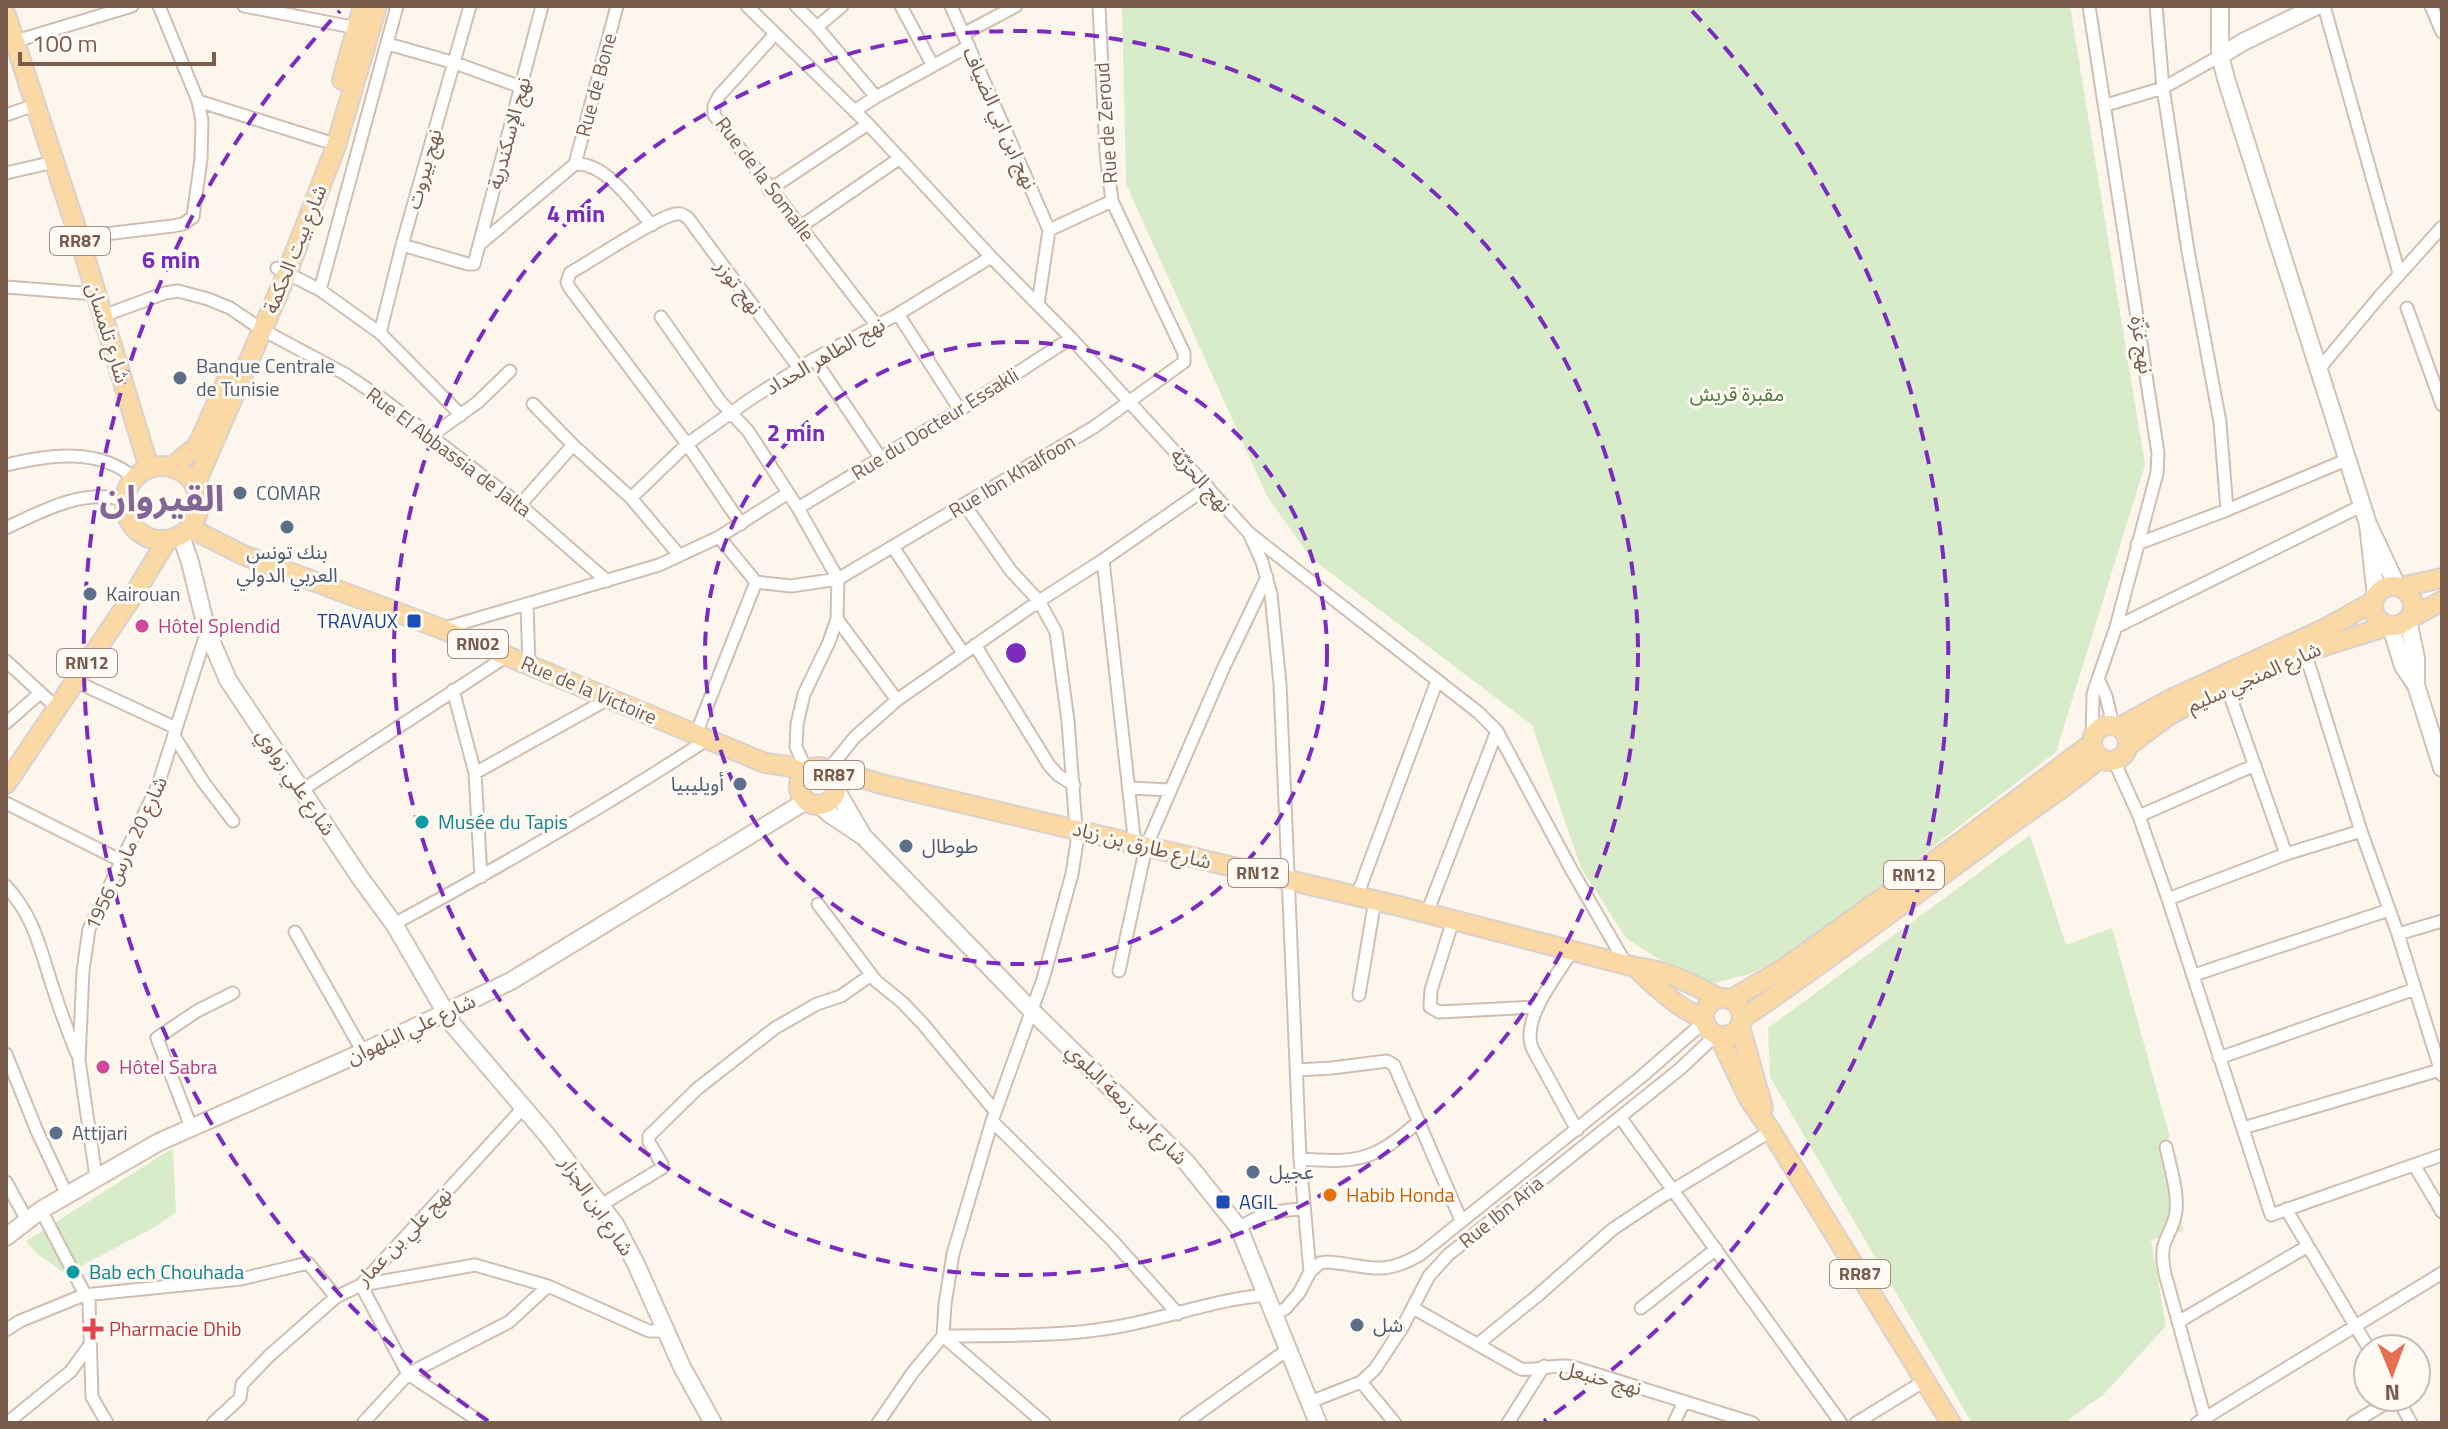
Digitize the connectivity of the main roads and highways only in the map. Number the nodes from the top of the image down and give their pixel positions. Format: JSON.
{"nodes":[{"id":1,"x":363,"y":6,"type":"edge"},
{"id":2,"x":377,"y":6,"type":"edge"},
{"id":3,"x":6,"y":15,"type":"edge"},
{"id":4,"x":14,"y":64,"type":"edge"},
{"id":5,"x":282,"y":271,"type":"junction"},
{"id":6,"x":257,"y":326,"type":"junction"},
{"id":7,"x":172,"y":467,"type":"junction"},
{"id":8,"x":141,"y":473,"type":"junction"},
{"id":9,"x":195,"y":485,"type":"junction"},
{"id":10,"x":179,"y":535,"type":"junction"},
{"id":11,"x":2442,"y":578,"type":"edge"},
{"id":12,"x":2399,"y":587,"type":"junction"},
{"id":13,"x":2375,"y":599,"type":"junction"},
{"id":14,"x":2442,"y":601,"type":"edge"},
{"id":15,"x":2399,"y":623,"type":"junction"},
{"id":16,"x":2117,"y":726,"type":"junction"},
{"id":17,"x":2128,"y":746,"type":"junction"},
{"id":18,"x":2100,"y":750,"type":"junction"},
{"id":19,"x":765,"y":763,"type":"joint"},
{"id":20,"x":834,"y":781,"type":"junction"},
{"id":21,"x":6,"y":784,"type":"edge"},
{"id":22,"x":881,"y":784,"type":"joint"},
{"id":23,"x":807,"y":788,"type":"junction"},
{"id":24,"x":1631,"y":966,"type":"junction"},
{"id":25,"x":1725,"y":999,"type":"junction"},
{"id":26,"x":1741,"y":1022,"type":"junction"},
{"id":27,"x":1711,"y":1028,"type":"junction"},
{"id":28,"x":1769,"y":1129,"type":"junction"},
{"id":29,"x":1951,"y":1423,"type":"edge"}],
"edges":[{"from":1,"to":5,"type":"main road","name":"شارع بيت الحكمة"},
{"from":2,"to":5,"type":"main road","name":"شارع بيت الحكمة"},
{"from":3,"to":4,"type":"main road","name":"شارع تلمسان","number":"RR87"},
{"from":4,"to":8,"type":"main road","name":"شارع تلمسان","number":"RR87"},
{"from":5,"to":6,"type":"main road","name":"شارع بيت الحكمة"},
{"from":6,"to":7,"type":"main road","name":"شارع بيت الحكمة"},
{"from":6,"to":9,"type":"main road","name":"شارع بيت الحكمة"},
{"from":7,"to":8,"type":"main road"},
{"from":7,"to":9,"type":"main road"},
{"from":8,"to":10,"type":"main road"},
{"from":9,"to":10,"type":"main road"},
{"from":10,"to":19,"type":"main road","name":"Rue de la Victoire","number":"RN02"},
{"from":10,"to":21,"type":"main road","number":"RN12"},
{"from":11,"to":12,"type":"main road","number":"RN12"},
{"from":12,"to":13,"type":"main road","number":"RN12"},
{"from":12,"to":15,"type":"main road"},
{"from":13,"to":15,"type":"main road"},
{"from":13,"to":16,"type":"main road","name":"شارع المنجي سليم","number":"RN12"},
{"from":14,"to":15,"type":"main road","name":"شارع المنجي سليم","number":"RN12"},
{"from":15,"to":17,"type":"main road","name":"شارع المنجي سليم","number":"RN12"},
{"from":16,"to":17,"type":"main road"},
{"from":16,"to":18,"type":"main road","number":"RN12"},
{"from":17,"to":18,"type":"main road","number":"RN12"},
{"from":18,"to":25,"type":"main road","number":"RN12"},
{"from":18,"to":26,"type":"main road","number":"RN12"},
{"from":19,"to":23,"type":"main road","name":"Rue de la Victoire","number":"RR87"},
{"from":20,"to":22,"type":"main road","name":"شارع طارق بن زياد","number":"RR87"},
{"from":20,"to":23,"type":"main road","number":"RR87"},
{"from":20,"to":23,"type":"main road","number":"RR87"},
{"from":22,"to":24,"type":"main road","name":"شارع طارق بن زياد","number":"RN12"},
{"from":24,"to":25,"type":"main road","name":"شارع طارق بن زياد","number":"RN12"},
{"from":24,"to":27,"type":"main road","name":"شارع طارق بن زياد","number":"RN12"},
{"from":25,"to":26,"type":"main road","number":"RR87"},
{"from":25,"to":27,"type":"main road"},
{"from":26,"to":27,"type":"main road"},
{"from":26,"to":28,"type":"main road","number":"RR87"},
{"from":27,"to":28,"type":"main road","number":"RR87"},
{"from":28,"to":29,"type":"main road","number":"RR87"}]}
